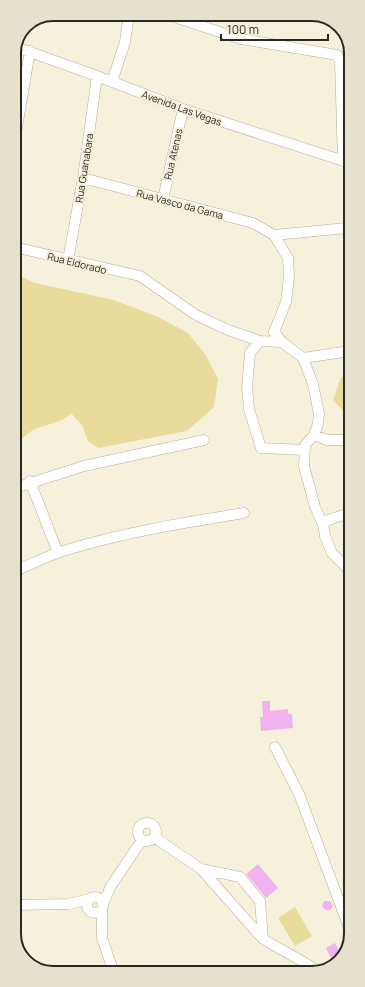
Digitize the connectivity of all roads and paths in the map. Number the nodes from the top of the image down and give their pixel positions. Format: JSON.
{"nodes":[{"id":1,"x":128,"y":21,"type":"edge"},
{"id":2,"x":185,"y":21,"type":"edge"},
{"id":3,"x":21,"y":49,"type":"edge"},
{"id":4,"x":30,"y":51,"type":"junction"},
{"id":5,"x":97,"y":76,"type":"junction"},
{"id":6,"x":112,"y":82,"type":"junction"},
{"id":7,"x":21,"y":104,"type":"edge"},
{"id":8,"x":183,"y":109,"type":"junction"},
{"id":9,"x":344,"y":128,"type":"edge"},
{"id":10,"x":344,"y":161,"type":"edge"},
{"id":11,"x":83,"y":178,"type":"junction"},
{"id":12,"x":163,"y":199,"type":"junction"},
{"id":13,"x":344,"y":228,"type":"edge"},
{"id":14,"x":274,"y":235,"type":"junction"},
{"id":15,"x":21,"y":250,"type":"edge"},
{"id":16,"x":68,"y":260,"type":"junction"},
{"id":17,"x":260,"y":341,"type":"junction"},
{"id":18,"x":282,"y":342,"type":"junction"},
{"id":19,"x":344,"y":352,"type":"edge"},
{"id":20,"x":302,"y":358,"type":"junction"},
{"id":21,"x":314,"y":435,"type":"junction"},
{"id":22,"x":204,"y":440,"type":"dead end"},
{"id":23,"x":344,"y":440,"type":"edge"},
{"id":24,"x":304,"y":450,"type":"junction"},
{"id":25,"x":30,"y":481,"type":"junction"},
{"id":26,"x":21,"y":485,"type":"edge"},
{"id":27,"x":244,"y":513,"type":"dead end"},
{"id":28,"x":344,"y":515,"type":"edge"},
{"id":29,"x":323,"y":524,"type":"junction"},
{"id":30,"x":58,"y":553,"type":"junction"},
{"id":31,"x":344,"y":566,"type":"edge"},
{"id":32,"x":21,"y":568,"type":"edge"},
{"id":33,"x":275,"y":748,"type":"dead end"},
{"id":34,"x":154,"y":838,"type":"junction"},
{"id":35,"x":142,"y":840,"type":"junction"},
{"id":36,"x":201,"y":869,"type":"junction"},
{"id":37,"x":111,"y":886,"type":"junction"},
{"id":38,"x":92,"y":898,"type":"junction"},
{"id":39,"x":68,"y":904,"type":"junction"},
{"id":40,"x":21,"y":905,"type":"edge"},
{"id":41,"x":103,"y":906,"type":"junction"},
{"id":42,"x":89,"y":911,"type":"junction"},
{"id":43,"x":344,"y":914,"type":"edge"},
{"id":44,"x":101,"y":933,"type":"junction"},
{"id":45,"x":263,"y":939,"type":"junction"},
{"id":46,"x":112,"y":966,"type":"edge"},
{"id":47,"x":310,"y":966,"type":"edge"}],
"edges":[{"from":1,"to":6,"type":"street"},
{"from":2,"to":9,"type":"street"},
{"from":3,"to":4,"type":"street","name":"Avenida Las Vegas"},
{"from":4,"to":5,"type":"street","name":"Avenida Las Vegas"},
{"from":4,"to":7,"type":"street"},
{"from":5,"to":6,"type":"street","name":"Avenida Las Vegas"},
{"from":5,"to":11,"type":"street","name":"Rua Guanabara"},
{"from":6,"to":8,"type":"street","name":"Avenida Las Vegas"},
{"from":8,"to":10,"type":"street","name":"Avenida Las Vegas"},
{"from":8,"to":12,"type":"street","name":"Rua Atenas"},
{"from":11,"to":12,"type":"street","name":"Rua Vasco da Gama"},
{"from":11,"to":16,"type":"street","name":"Rua Guanabara"},
{"from":12,"to":14,"type":"street","name":"Rua Vasco da Gama"},
{"from":13,"to":14,"type":"street"},
{"from":14,"to":18,"type":"street","name":"Rua Vasco da Gama"},
{"from":15,"to":16,"type":"street","name":"Rua Eldorado"},
{"from":16,"to":17,"type":"street","name":"Rua Eldorado"},
{"from":17,"to":18,"type":"street"},
{"from":17,"to":24,"type":"street"},
{"from":18,"to":20,"type":"street"},
{"from":19,"to":20,"type":"street"},
{"from":20,"to":21,"type":"street"},
{"from":21,"to":23,"type":"street"},
{"from":21,"to":24,"type":"street"},
{"from":22,"to":25,"type":"street"},
{"from":24,"to":29,"type":"street"},
{"from":25,"to":26,"type":"street"},
{"from":25,"to":30,"type":"street"},
{"from":27,"to":30,"type":"street"},
{"from":28,"to":29,"type":"street"},
{"from":29,"to":31,"type":"street"},
{"from":30,"to":32,"type":"street"},
{"from":33,"to":43,"type":"street"},
{"from":34,"to":35,"type":"street"},
{"from":34,"to":35,"type":"street"},
{"from":34,"to":36,"type":"street"},
{"from":35,"to":37,"type":"street"},
{"from":36,"to":45,"type":"street"},
{"from":36,"to":45,"type":"street"},
{"from":37,"to":38,"type":"street"},
{"from":37,"to":41,"type":"street"},
{"from":38,"to":39,"type":"street"},
{"from":38,"to":41,"type":"street"},
{"from":38,"to":42,"type":"street"},
{"from":39,"to":40,"type":"street"},
{"from":39,"to":42,"type":"street"},
{"from":41,"to":42,"type":"street"},
{"from":41,"to":44,"type":"street"},
{"from":42,"to":44,"type":"street"},
{"from":44,"to":46,"type":"street"},
{"from":45,"to":47,"type":"street"}]}
